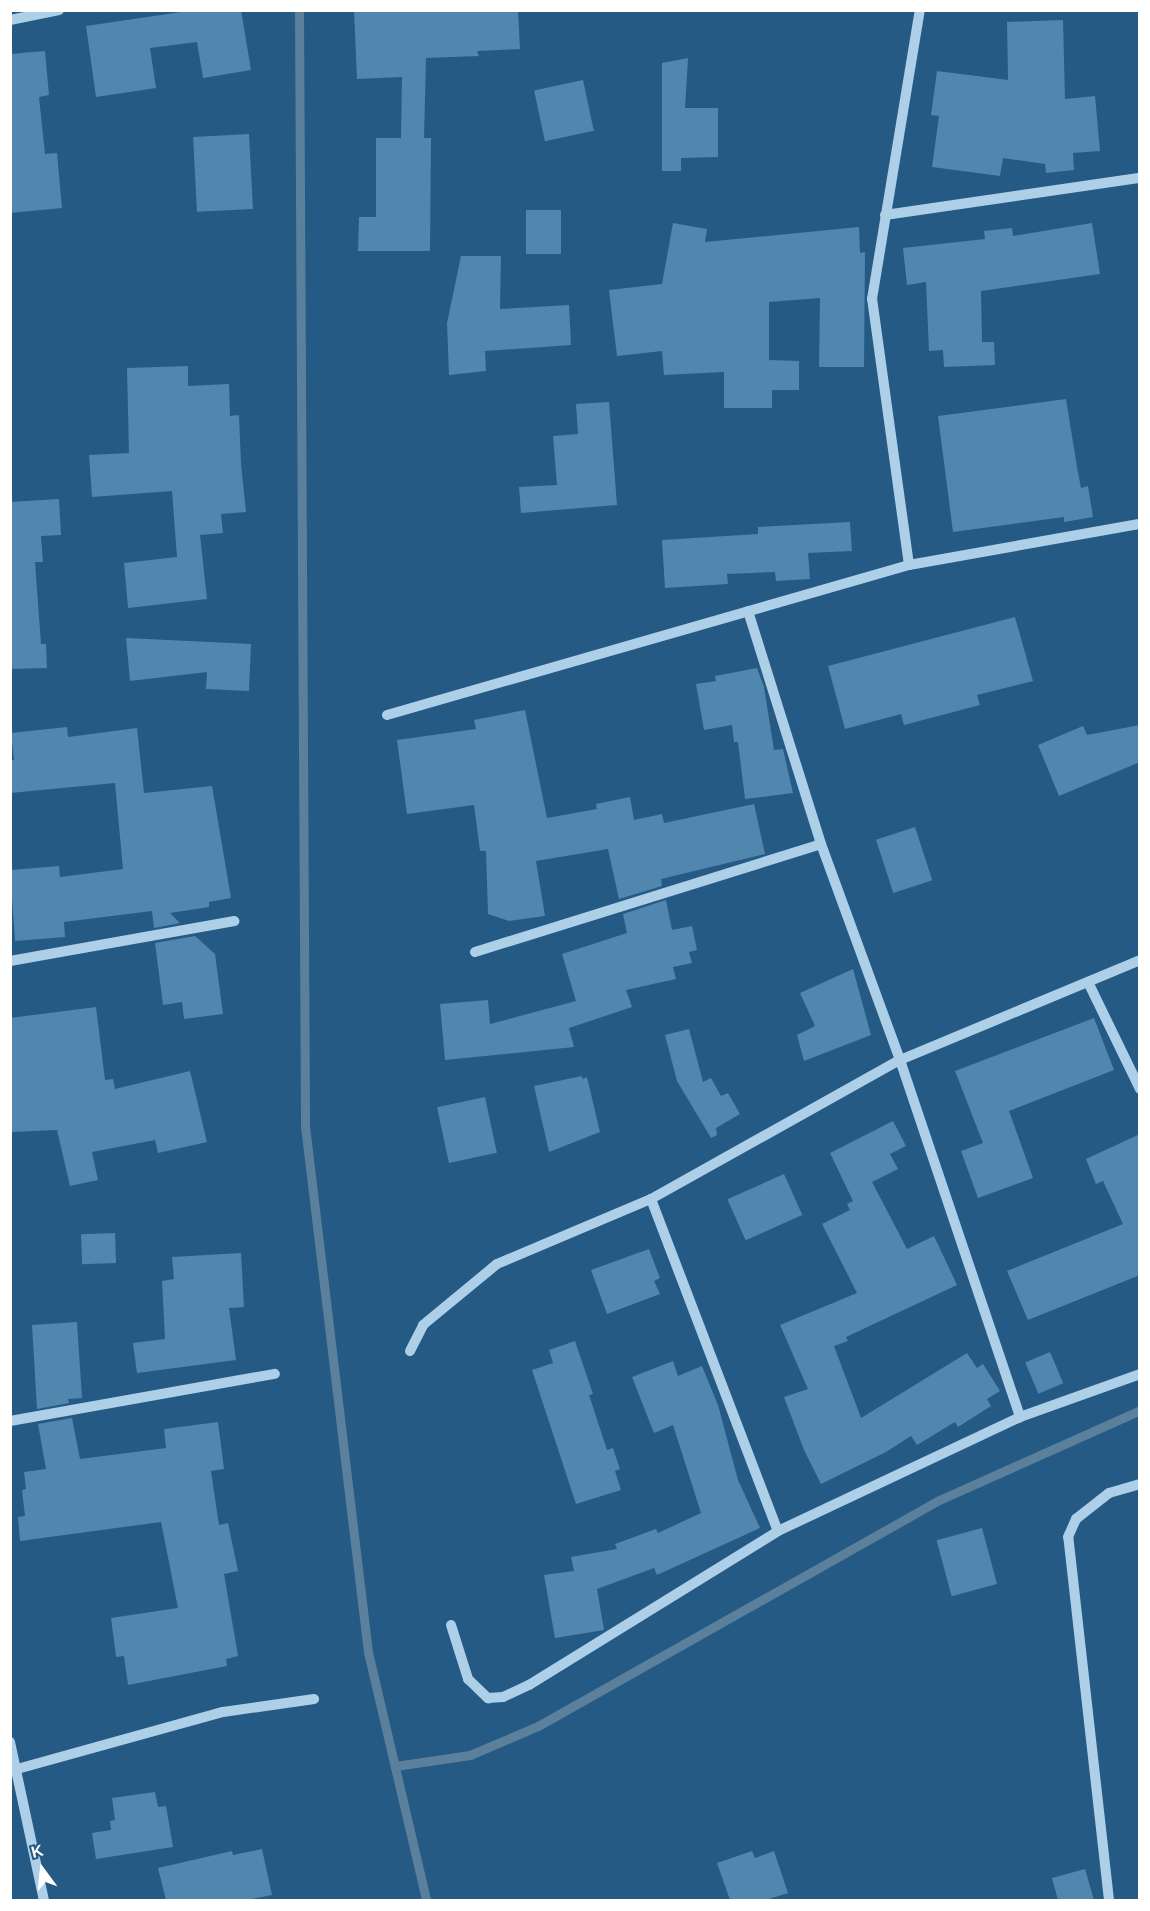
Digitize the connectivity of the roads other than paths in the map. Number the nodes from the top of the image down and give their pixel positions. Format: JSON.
{"nodes":[{"id":1,"x":59,"y":10,"type":"edge"},
{"id":2,"x":920,"y":10,"type":"edge"},
{"id":3,"x":29,"y":13,"type":"edge"},
{"id":4,"x":10,"y":20,"type":"edge"},
{"id":5,"x":1140,"y":178,"type":"edge"},
{"id":6,"x":885,"y":215,"type":"junction"},
{"id":7,"x":1140,"y":524,"type":"edge"},
{"id":8,"x":909,"y":565,"type":"junction"},
{"id":9,"x":748,"y":611,"type":"junction"},
{"id":10,"x":387,"y":715,"type":"dead end"},
{"id":11,"x":821,"y":844,"type":"junction"},
{"id":12,"x":234,"y":921,"type":"dead end"},
{"id":13,"x":475,"y":952,"type":"dead end"},
{"id":14,"x":10,"y":960,"type":"edge"},
{"id":15,"x":1140,"y":960,"type":"edge"},
{"id":16,"x":1088,"y":982,"type":"junction"},
{"id":17,"x":900,"y":1060,"type":"junction"},
{"id":18,"x":1140,"y":1089,"type":"edge"},
{"id":19,"x":651,"y":1199,"type":"junction"},
{"id":20,"x":411,"y":1351,"type":"dead end"},
{"id":21,"x":275,"y":1374,"type":"dead end"},
{"id":22,"x":1140,"y":1374,"type":"edge"},
{"id":23,"x":1020,"y":1417,"type":"junction"},
{"id":24,"x":10,"y":1420,"type":"edge"},
{"id":25,"x":1140,"y":1484,"type":"edge"},
{"id":26,"x":778,"y":1531,"type":"junction"},
{"id":27,"x":451,"y":1625,"type":"dead end"},
{"id":28,"x":314,"y":1699,"type":"dead end"},
{"id":29,"x":10,"y":1742,"type":"edge"},
{"id":30,"x":12,"y":1771,"type":"edge"},
{"id":31,"x":44,"y":1900,"type":"edge"},
{"id":32,"x":1109,"y":1900,"type":"edge"}],
"edges":[{"from":1,"to":3,"type":"street"},
{"from":2,"to":6,"type":"street"},
{"from":3,"to":4,"type":"street"},
{"from":5,"to":6,"type":"street"},
{"from":6,"to":8,"type":"street"},
{"from":7,"to":8,"type":"street"},
{"from":8,"to":9,"type":"street"},
{"from":9,"to":10,"type":"street"},
{"from":9,"to":11,"type":"street"},
{"from":11,"to":13,"type":"street"},
{"from":11,"to":17,"type":"street"},
{"from":12,"to":14,"type":"street"},
{"from":15,"to":16,"type":"street"},
{"from":16,"to":17,"type":"street"},
{"from":16,"to":18,"type":"street"},
{"from":17,"to":19,"type":"street"},
{"from":17,"to":23,"type":"street"},
{"from":19,"to":20,"type":"street"},
{"from":19,"to":26,"type":"street"},
{"from":21,"to":24,"type":"street"},
{"from":22,"to":23,"type":"street"},
{"from":23,"to":26,"type":"street"},
{"from":25,"to":32,"type":"street"},
{"from":26,"to":27,"type":"street"},
{"from":28,"to":30,"type":"street"},
{"from":29,"to":30,"type":"street"},
{"from":30,"to":31,"type":"street"}]}
